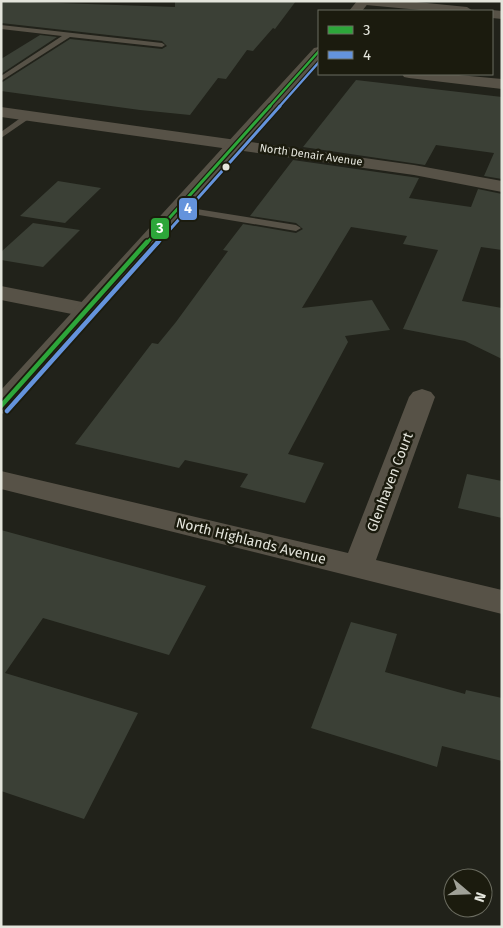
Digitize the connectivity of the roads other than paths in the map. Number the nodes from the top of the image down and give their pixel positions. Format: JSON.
{"nodes":[{"id":1,"x":365,"y":1,"type":"edge"},
{"id":2,"x":356,"y":10,"type":"edge"},
{"id":3,"x":457,"y":10,"type":"edge"},
{"id":4,"x":1,"y":27,"type":"edge"},
{"id":5,"x":69,"y":35,"type":"junction"},
{"id":6,"x":162,"y":45,"type":"dead end"},
{"id":7,"x":316,"y":59,"type":"edge"},
{"id":8,"x":418,"y":75,"type":"edge"},
{"id":9,"x":1,"y":79,"type":"edge"},
{"id":10,"x":502,"y":84,"type":"edge"},
{"id":11,"x":1,"y":112,"type":"edge"},
{"id":12,"x":29,"y":116,"type":"junction"},
{"id":13,"x":1,"y":136,"type":"edge"},
{"id":14,"x":235,"y":145,"type":"junction"},
{"id":15,"x":502,"y":187,"type":"edge"},
{"id":16,"x":178,"y":209,"type":"junction"},
{"id":17,"x":296,"y":228,"type":"dead end"},
{"id":18,"x":1,"y":293,"type":"edge"},
{"id":19,"x":87,"y":310,"type":"junction"},
{"id":20,"x":422,"y":397,"type":"dead end"},
{"id":21,"x":1,"y":406,"type":"edge"},
{"id":22,"x":1,"y":480,"type":"edge"},
{"id":23,"x":358,"y":567,"type":"junction"},
{"id":24,"x":502,"y":602,"type":"edge"}],
"edges":[{"from":1,"to":2,"type":"street"},
{"from":1,"to":3,"type":"street"},
{"from":4,"to":5,"type":"lane"},
{"from":5,"to":6,"type":"lane"},
{"from":5,"to":9,"type":"lane"},
{"from":7,"to":14,"type":"street"},
{"from":8,"to":10,"type":"street"},
{"from":11,"to":12,"type":"street","name":"North Denair Avenue"},
{"from":12,"to":13,"type":"lane"},
{"from":12,"to":14,"type":"street","name":"North Denair Avenue"},
{"from":14,"to":15,"type":"street","name":"North Denair Avenue"},
{"from":14,"to":16,"type":"street"},
{"from":16,"to":17,"type":"lane"},
{"from":16,"to":19,"type":"street"},
{"from":18,"to":19,"type":"street"},
{"from":19,"to":21,"type":"street"},
{"from":20,"to":23,"type":"street","name":"Glenhaven Court"},
{"from":22,"to":23,"type":"street","name":"North Highlands Avenue"},
{"from":23,"to":24,"type":"street","name":"North Highlands Avenue"}]}
